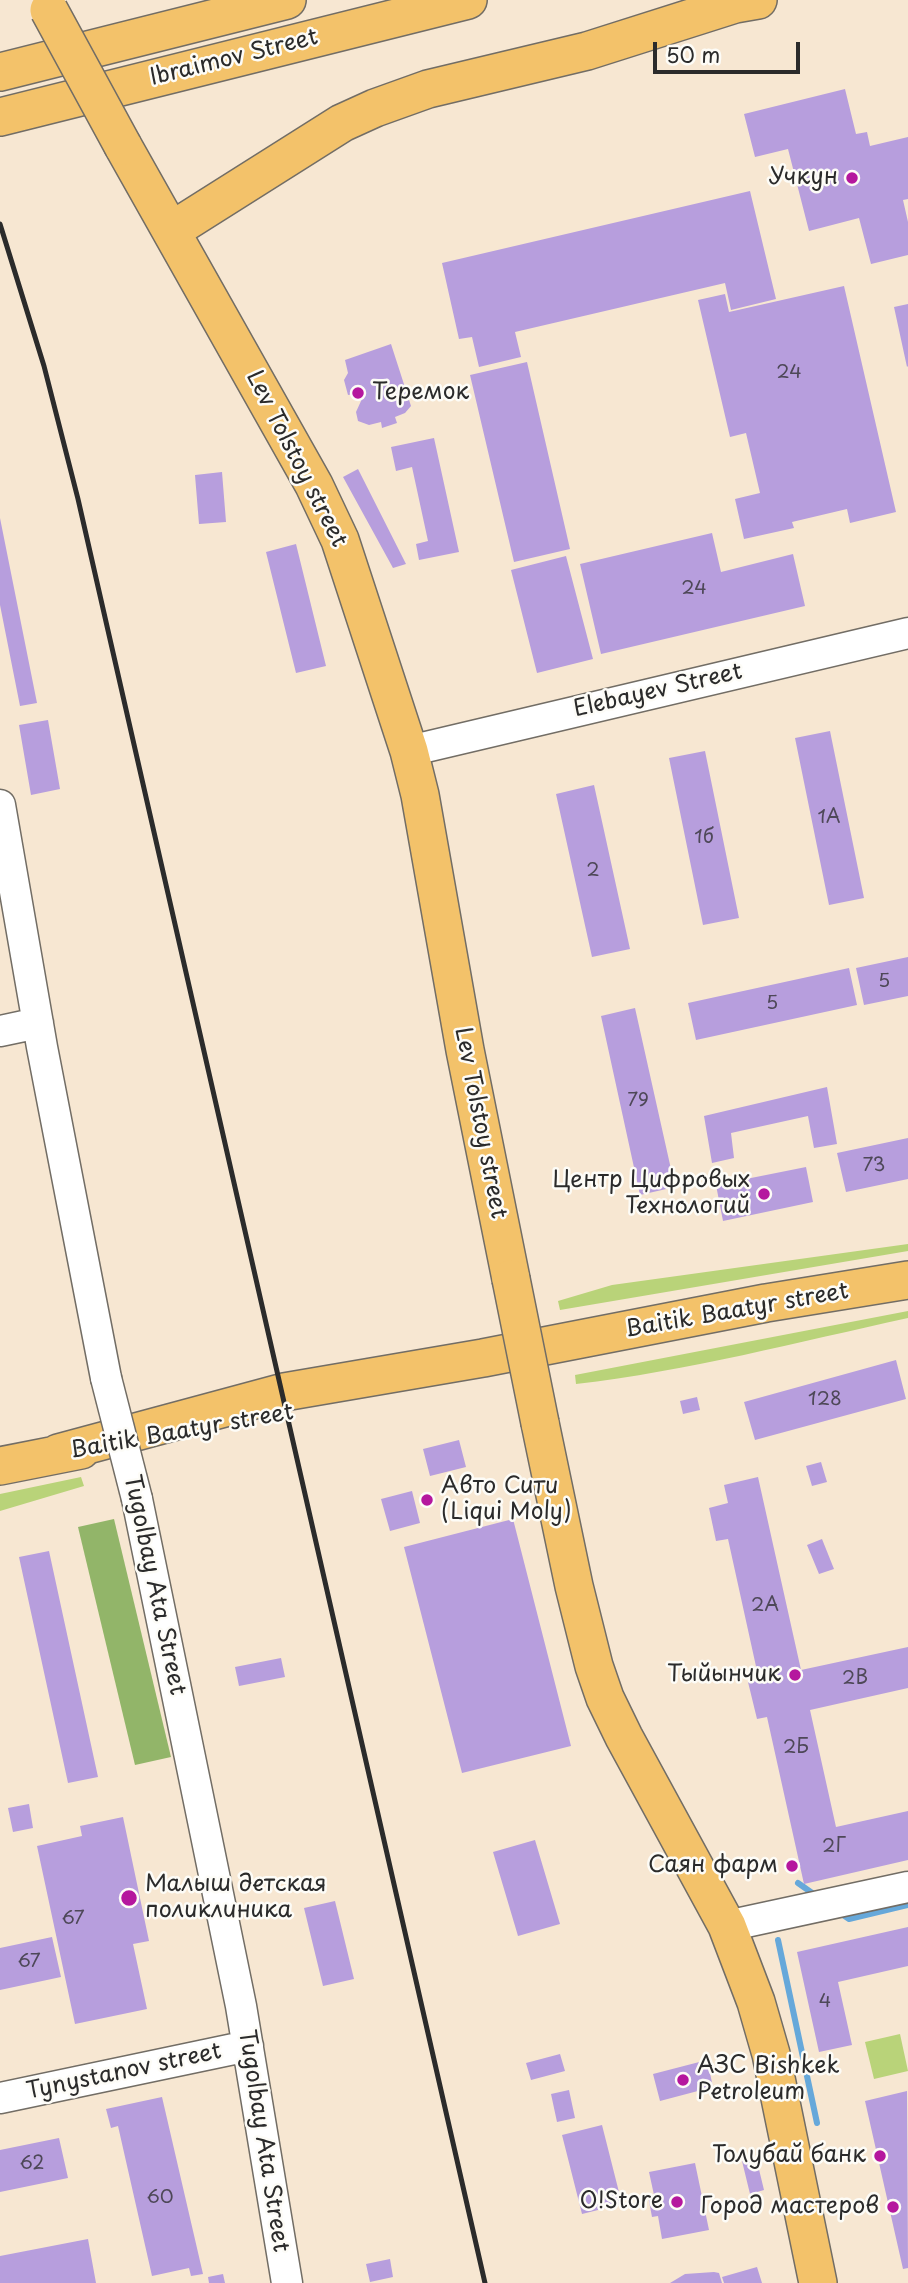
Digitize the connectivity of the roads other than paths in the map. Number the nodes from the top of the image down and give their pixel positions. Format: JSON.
{"nodes":[{"id":1,"x":287,"y":0,"type":"edge"},
{"id":2,"x":468,"y":0,"type":"edge"},
{"id":3,"x":758,"y":0,"type":"edge"},
{"id":4,"x":46,"y":5,"type":"edge"},
{"id":5,"x":0,"y":72,"type":"edge"},
{"id":6,"x":0,"y":117,"type":"edge"},
{"id":7,"x":171,"y":231,"type":"junction"},
{"id":8,"x":908,"y":633,"type":"edge"},
{"id":9,"x":409,"y":751,"type":"junction"},
{"id":10,"x":0,"y":805,"type":"edge"},
{"id":11,"x":38,"y":1023,"type":"junction"},
{"id":12,"x":0,"y":1031,"type":"edge"},
{"id":13,"x":908,"y":1280,"type":"edge"},
{"id":14,"x":0,"y":1466,"type":"edge"},
{"id":15,"x":908,"y":1887,"type":"edge"},
{"id":16,"x":727,"y":1926,"type":"junction"},
{"id":17,"x":248,"y":2046,"type":"junction"},
{"id":18,"x":0,"y":2098,"type":"edge"},
{"id":19,"x":287,"y":2283,"type":"edge"},
{"id":20,"x":818,"y":2283,"type":"edge"}],
"edges":[{"from":1,"to":5,"type":"main road","name":"Ibraimov Street"},
{"from":2,"to":6,"type":"main road","name":"Ibraimov Street"},
{"from":3,"to":7,"type":"main road"},
{"from":4,"to":7,"type":"main road","name":"Lev Tolstoy street","bridge":true},
{"from":7,"to":9,"type":"main road","name":"Lev Tolstoy street"},
{"from":8,"to":9,"type":"street","name":"Elebayev Street"},
{"from":9,"to":16,"type":"main road","name":"Lev Tolstoy street","bridge":true},
{"from":10,"to":11,"type":"street","name":"Tugolbay Ata Street"},
{"from":11,"to":12,"type":"street"},
{"from":11,"to":17,"type":"street","name":"Tugolbay Ata Street","bridge":true},
{"from":13,"to":14,"type":"main road","name":"Baitik Baatyr street"},
{"from":15,"to":16,"type":"street"},
{"from":16,"to":20,"type":"main road","name":"Lev Tolstoy street"},
{"from":17,"to":18,"type":"street","name":"Tynystanov street"},
{"from":17,"to":19,"type":"street","name":"Tugolbay Ata Street"}]}
